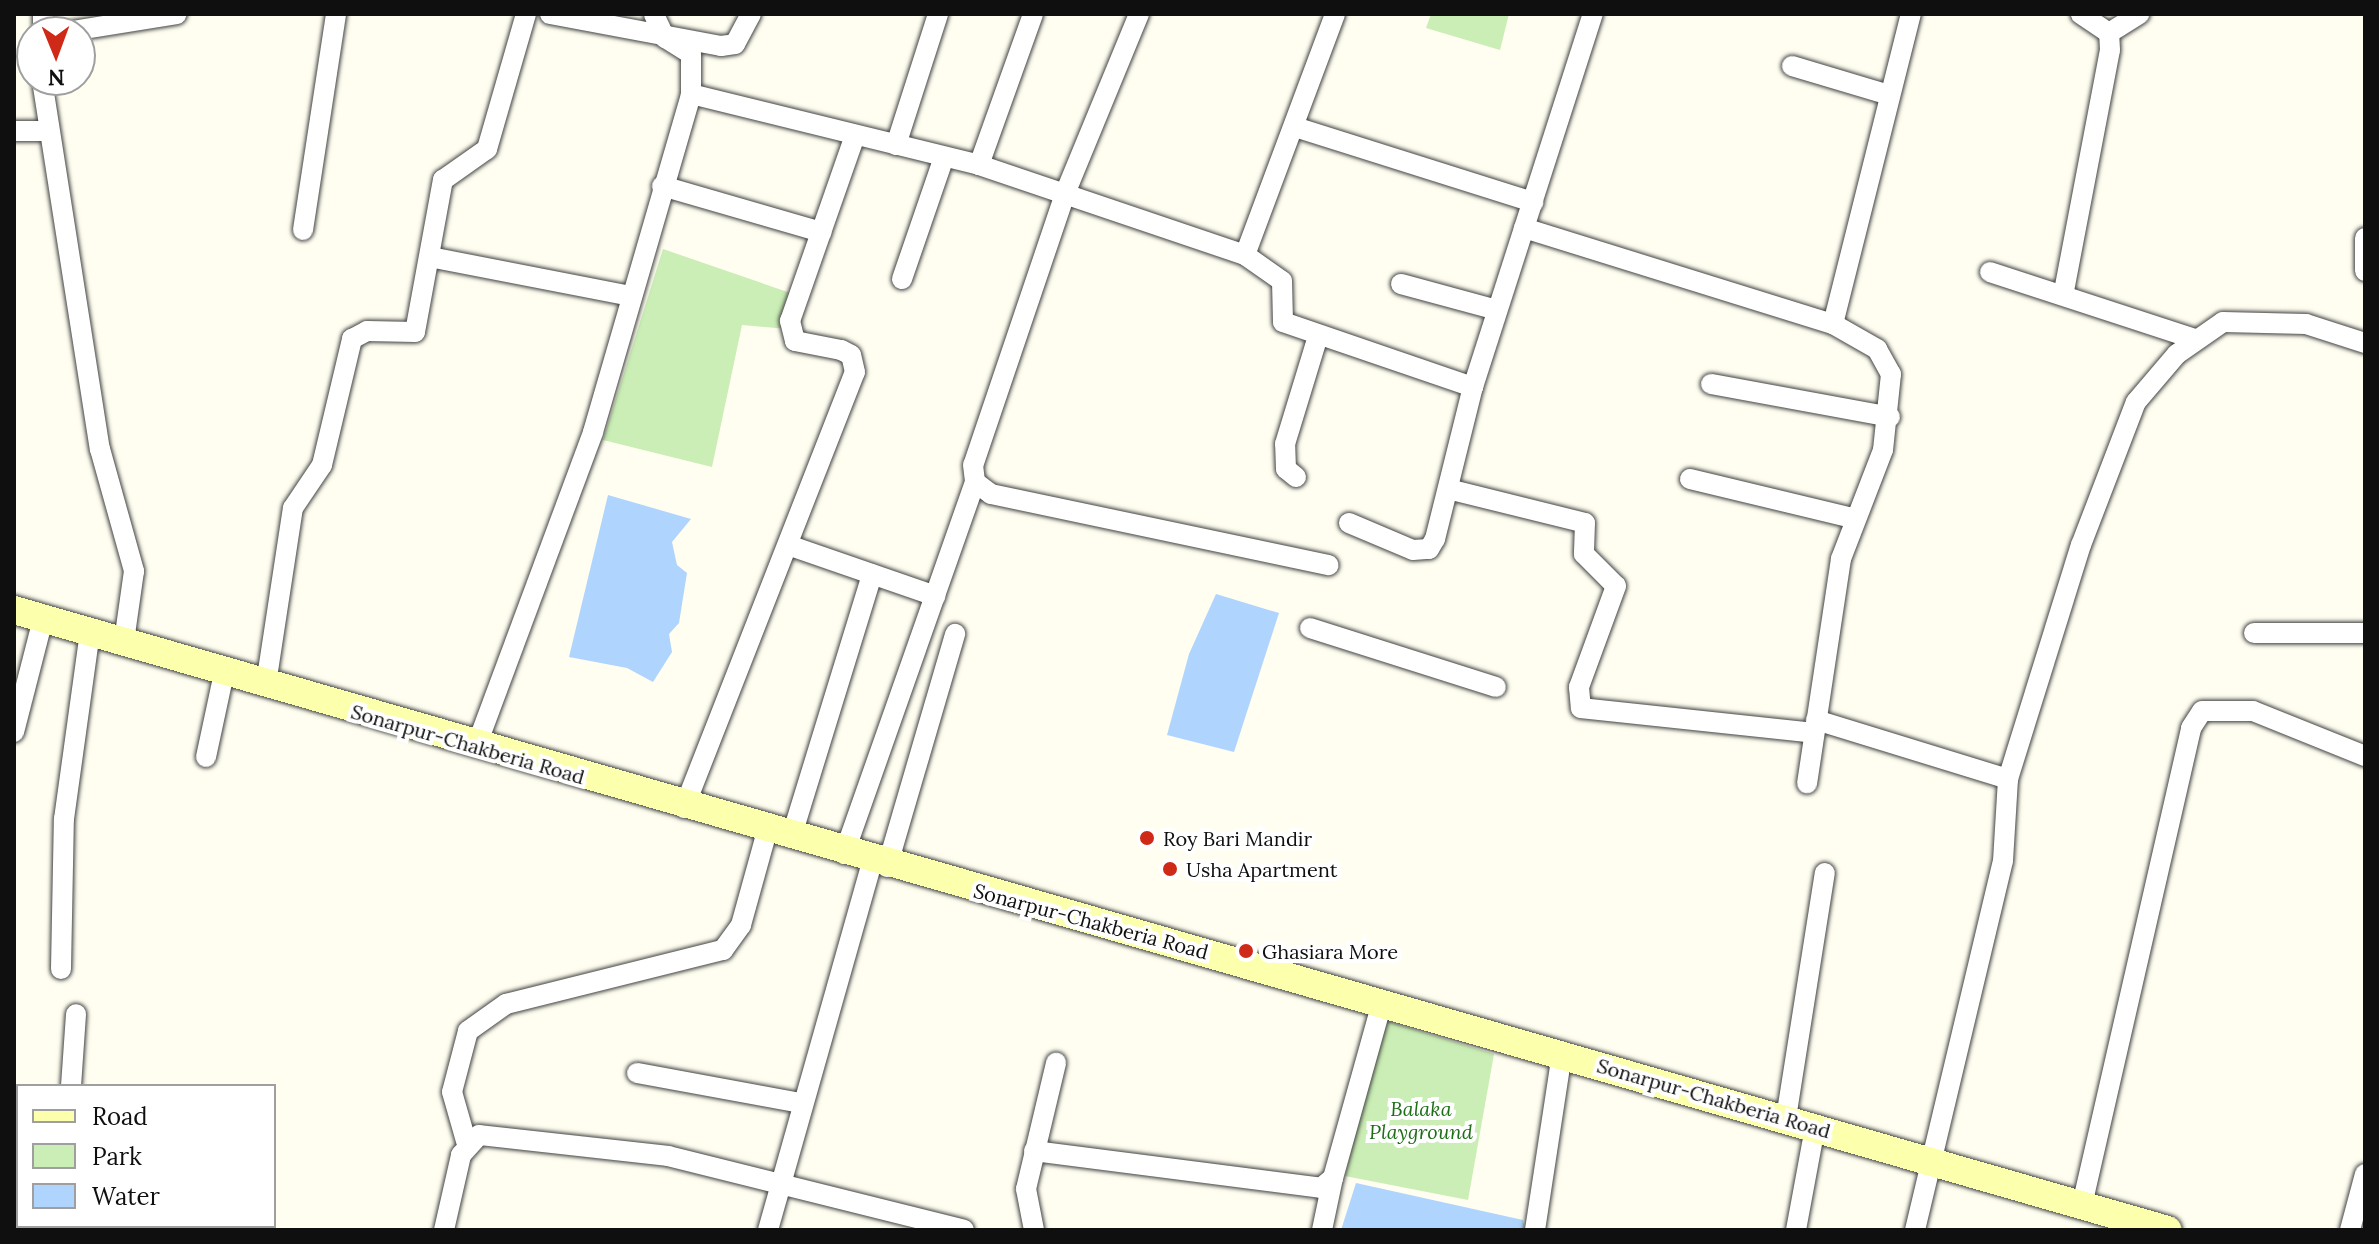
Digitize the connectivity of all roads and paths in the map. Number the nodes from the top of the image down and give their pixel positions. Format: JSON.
{"nodes":[{"id":1,"x":177,"y":14,"type":"edge"},
{"id":2,"x":336,"y":14,"type":"edge"},
{"id":3,"x":526,"y":14,"type":"edge"},
{"id":4,"x":550,"y":14,"type":"edge"},
{"id":5,"x":654,"y":14,"type":"edge"},
{"id":6,"x":751,"y":14,"type":"edge"},
{"id":7,"x":938,"y":14,"type":"edge"},
{"id":8,"x":1033,"y":14,"type":"edge"},
{"id":9,"x":1139,"y":14,"type":"edge"},
{"id":10,"x":1335,"y":14,"type":"edge"},
{"id":11,"x":1593,"y":14,"type":"edge"},
{"id":12,"x":1911,"y":14,"type":"edge"},
{"id":13,"x":2081,"y":14,"type":"edge"},
{"id":14,"x":2140,"y":14,"type":"edge"},
{"id":15,"x":96,"y":27,"type":"edge"},
{"id":16,"x":2109,"y":33,"type":"junction"},
{"id":17,"x":665,"y":38,"type":"junction"},
{"id":18,"x":1792,"y":66,"type":"dead end"},
{"id":19,"x":691,"y":94,"type":"junction"},
{"id":20,"x":1889,"y":95,"type":"junction"},
{"id":21,"x":44,"y":96,"type":"edge"},
{"id":22,"x":1295,"y":127,"type":"junction"},
{"id":23,"x":14,"y":131,"type":"edge"},
{"id":24,"x":48,"y":131,"type":"junction"},
{"id":25,"x":855,"y":135,"type":"junction"},
{"id":26,"x":896,"y":145,"type":"junction"},
{"id":27,"x":944,"y":157,"type":"junction"},
{"id":28,"x":979,"y":165,"type":"junction"},
{"id":29,"x":662,"y":186,"type":"junction"},
{"id":30,"x":1066,"y":191,"type":"junction"},
{"id":31,"x":1533,"y":202,"type":"junction"},
{"id":32,"x":1524,"y":228,"type":"junction"},
{"id":33,"x":303,"y":230,"type":"dead end"},
{"id":34,"x":821,"y":232,"type":"junction"},
{"id":35,"x":2365,"y":238,"type":"edge"},
{"id":36,"x":1245,"y":255,"type":"junction"},
{"id":37,"x":430,"y":257,"type":"junction"},
{"id":38,"x":2365,"y":271,"type":"edge"},
{"id":39,"x":1990,"y":272,"type":"dead end"},
{"id":40,"x":902,"y":279,"type":"dead end"},
{"id":41,"x":1401,"y":284,"type":"dead end"},
{"id":42,"x":2064,"y":291,"type":"junction"},
{"id":43,"x":631,"y":296,"type":"junction"},
{"id":44,"x":1497,"y":310,"type":"junction"},
{"id":45,"x":1833,"y":324,"type":"junction"},
{"id":46,"x":1318,"y":336,"type":"junction"},
{"id":47,"x":2195,"y":339,"type":"junction"},
{"id":48,"x":2365,"y":343,"type":"edge"},
{"id":49,"x":1711,"y":384,"type":"dead end"},
{"id":50,"x":1473,"y":387,"type":"junction"},
{"id":51,"x":1890,"y":417,"type":"junction"},
{"id":52,"x":1296,"y":477,"type":"dead end"},
{"id":53,"x":1690,"y":479,"type":"dead end"},
{"id":54,"x":975,"y":482,"type":"junction"},
{"id":55,"x":1448,"y":489,"type":"junction"},
{"id":56,"x":1852,"y":518,"type":"junction"},
{"id":57,"x":1349,"y":523,"type":"dead end"},
{"id":58,"x":788,"y":545,"type":"junction"},
{"id":59,"x":1329,"y":565,"type":"dead end"},
{"id":60,"x":872,"y":574,"type":"junction"},
{"id":61,"x":935,"y":596,"type":"junction"},
{"id":62,"x":14,"y":610,"type":"edge"},
{"id":63,"x":43,"y":619,"type":"junction"},
{"id":64,"x":1310,"y":628,"type":"dead end"},
{"id":65,"x":90,"y":632,"type":"junction"},
{"id":66,"x":2254,"y":633,"type":"dead end"},
{"id":67,"x":2365,"y":633,"type":"edge"},
{"id":68,"x":955,"y":634,"type":"dead end"},
{"id":69,"x":124,"y":641,"type":"junction"},
{"id":70,"x":224,"y":673,"type":"junction"},
{"id":71,"x":266,"y":684,"type":"junction"},
{"id":72,"x":1496,"y":687,"type":"dead end"},
{"id":73,"x":1815,"y":727,"type":"junction"},
{"id":74,"x":14,"y":732,"type":"edge"},
{"id":75,"x":476,"y":747,"type":"junction"},
{"id":76,"x":2365,"y":756,"type":"edge"},
{"id":77,"x":206,"y":757,"type":"dead end"},
{"id":78,"x":2008,"y":779,"type":"junction"},
{"id":79,"x":1807,"y":783,"type":"dead end"},
{"id":80,"x":684,"y":808,"type":"junction"},
{"id":81,"x":779,"y":835,"type":"junction"},
{"id":82,"x":844,"y":854,"type":"junction"},
{"id":83,"x":880,"y":864,"type":"junction"},
{"id":84,"x":1825,"y":873,"type":"dead end"},
{"id":85,"x":61,"y":969,"type":"dead end"},
{"id":86,"x":1382,"y":1002,"type":"junction"},
{"id":87,"x":76,"y":1014,"type":"dead end"},
{"id":88,"x":1562,"y":1054,"type":"junction"},
{"id":89,"x":1056,"y":1063,"type":"dead end"},
{"id":90,"x":637,"y":1073,"type":"dead end"},
{"id":91,"x":71,"y":1084,"type":"edge"},
{"id":92,"x":800,"y":1103,"type":"junction"},
{"id":93,"x":1786,"y":1118,"type":"junction"},
{"id":94,"x":1815,"y":1127,"type":"junction"},
{"id":95,"x":466,"y":1141,"type":"junction"},
{"id":96,"x":1034,"y":1151,"type":"junction"},
{"id":97,"x":1928,"y":1159,"type":"junction"},
{"id":98,"x":2365,"y":1174,"type":"edge"},
{"id":99,"x":1333,"y":1178,"type":"junction"},
{"id":100,"x":777,"y":1184,"type":"junction"},
{"id":101,"x":2082,"y":1205,"type":"junction"},
{"id":102,"x":444,"y":1230,"type":"edge"},
{"id":103,"x":768,"y":1230,"type":"edge"},
{"id":104,"x":964,"y":1230,"type":"edge"},
{"id":105,"x":1034,"y":1230,"type":"edge"},
{"id":106,"x":1322,"y":1230,"type":"edge"},
{"id":107,"x":1535,"y":1230,"type":"edge"},
{"id":108,"x":1796,"y":1230,"type":"edge"},
{"id":109,"x":1915,"y":1230,"type":"edge"},
{"id":110,"x":2168,"y":1230,"type":"edge"},
{"id":111,"x":2350,"y":1230,"type":"edge"}],
"edges":[{"from":1,"to":15,"type":"street"},
{"from":2,"to":33,"type":"street"},
{"from":3,"to":37,"type":"street"},
{"from":4,"to":17,"type":"street"},
{"from":5,"to":17,"type":"street"},
{"from":6,"to":17,"type":"street"},
{"from":7,"to":26,"type":"street"},
{"from":8,"to":28,"type":"street"},
{"from":9,"to":30,"type":"street"},
{"from":10,"to":22,"type":"street"},
{"from":11,"to":31,"type":"street"},
{"from":12,"to":20,"type":"street"},
{"from":13,"to":16,"type":"street"},
{"from":14,"to":16,"type":"street"},
{"from":16,"to":42,"type":"street"},
{"from":17,"to":19,"type":"street"},
{"from":18,"to":20,"type":"street"},
{"from":19,"to":25,"type":"street"},
{"from":19,"to":29,"type":"street"},
{"from":20,"to":45,"type":"street"},
{"from":21,"to":24,"type":"street"},
{"from":22,"to":31,"type":"street"},
{"from":22,"to":36,"type":"street"},
{"from":23,"to":24,"type":"street"},
{"from":24,"to":69,"type":"street"},
{"from":25,"to":26,"type":"street"},
{"from":25,"to":34,"type":"street"},
{"from":26,"to":27,"type":"street"},
{"from":27,"to":28,"type":"street"},
{"from":27,"to":40,"type":"street"},
{"from":28,"to":30,"type":"street"},
{"from":29,"to":34,"type":"street"},
{"from":29,"to":43,"type":"street"},
{"from":30,"to":36,"type":"street"},
{"from":30,"to":54,"type":"street"},
{"from":31,"to":32,"type":"street"},
{"from":32,"to":44,"type":"street"},
{"from":32,"to":45,"type":"street"},
{"from":34,"to":58,"type":"street"},
{"from":35,"to":38,"type":"street"},
{"from":36,"to":46,"type":"street"},
{"from":37,"to":43,"type":"street"},
{"from":37,"to":71,"type":"street"},
{"from":39,"to":42,"type":"street"},
{"from":41,"to":44,"type":"street"},
{"from":42,"to":47,"type":"street"},
{"from":43,"to":75,"type":"street"},
{"from":44,"to":50,"type":"street"},
{"from":45,"to":51,"type":"street"},
{"from":46,"to":50,"type":"street"},
{"from":46,"to":52,"type":"street"},
{"from":47,"to":48,"type":"street"},
{"from":47,"to":78,"type":"street"},
{"from":49,"to":51,"type":"street"},
{"from":50,"to":55,"type":"street"},
{"from":51,"to":56,"type":"street"},
{"from":53,"to":56,"type":"street"},
{"from":54,"to":59,"type":"street"},
{"from":54,"to":61,"type":"street"},
{"from":55,"to":57,"type":"street"},
{"from":55,"to":73,"type":"street"},
{"from":56,"to":73,"type":"street"},
{"from":58,"to":60,"type":"street"},
{"from":58,"to":80,"type":"street"},
{"from":60,"to":61,"type":"street"},
{"from":60,"to":81,"type":"street"},
{"from":61,"to":82,"type":"street"},
{"from":62,"to":63,"type":"main road","name":"Sonarpur-Chakberia Road"},
{"from":63,"to":65,"type":"main road","name":"Sonarpur-Chakberia Road"},
{"from":63,"to":74,"type":"street"},
{"from":64,"to":72,"type":"street"},
{"from":65,"to":69,"type":"main road","name":"Sonarpur-Chakberia Road"},
{"from":65,"to":85,"type":"street"},
{"from":66,"to":67,"type":"street"},
{"from":68,"to":83,"type":"street"},
{"from":69,"to":70,"type":"main road","name":"Sonarpur-Chakberia Road"},
{"from":70,"to":71,"type":"main road","name":"Sonarpur-Chakberia Road"},
{"from":70,"to":77,"type":"street"},
{"from":71,"to":75,"type":"main road","name":"Sonarpur-Chakberia Road"},
{"from":73,"to":78,"type":"street"},
{"from":73,"to":79,"type":"street"},
{"from":75,"to":80,"type":"main road","name":"Sonarpur-Chakberia Road"},
{"from":76,"to":101,"type":"street"},
{"from":78,"to":97,"type":"street"},
{"from":80,"to":81,"type":"main road","name":"Sonarpur-Chakberia Road"},
{"from":81,"to":82,"type":"main road","name":"Sonarpur-Chakberia Road"},
{"from":81,"to":95,"type":"street"},
{"from":82,"to":83,"type":"main road","name":"Sonarpur-Chakberia Road"},
{"from":83,"to":86,"type":"main road","name":"Sonarpur-Chakberia Road"},
{"from":83,"to":92,"type":"street"},
{"from":84,"to":93,"type":"street"},
{"from":86,"to":88,"type":"main road","name":"Sonarpur-Chakberia Road"},
{"from":86,"to":99,"type":"street"},
{"from":87,"to":91,"type":"street"},
{"from":88,"to":93,"type":"main road","name":"Sonarpur-Chakberia Road"},
{"from":88,"to":107,"type":"street"},
{"from":89,"to":96,"type":"street"},
{"from":90,"to":92,"type":"street"},
{"from":92,"to":100,"type":"street"},
{"from":93,"to":94,"type":"main road","name":"Sonarpur-Chakberia Road"},
{"from":94,"to":97,"type":"main road","name":"Sonarpur-Chakberia Road"},
{"from":94,"to":108,"type":"street"},
{"from":95,"to":100,"type":"street"},
{"from":95,"to":102,"type":"street"},
{"from":96,"to":99,"type":"street"},
{"from":96,"to":105,"type":"street"},
{"from":97,"to":101,"type":"main road","name":"Sonarpur-Chakberia Road"},
{"from":97,"to":109,"type":"street"},
{"from":98,"to":111,"type":"street"},
{"from":99,"to":106,"type":"street"},
{"from":100,"to":103,"type":"street"},
{"from":100,"to":104,"type":"street"},
{"from":101,"to":110,"type":"main road","name":"Sonarpur-Chakberia Road"}]}
